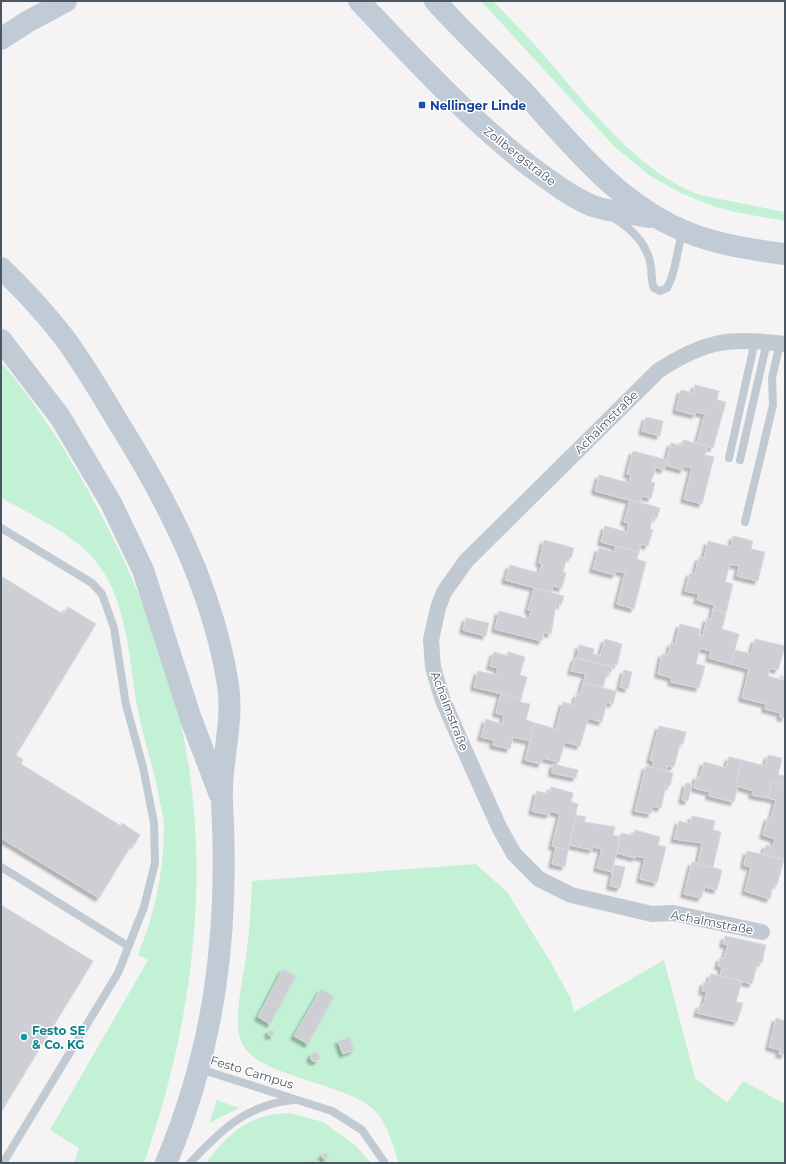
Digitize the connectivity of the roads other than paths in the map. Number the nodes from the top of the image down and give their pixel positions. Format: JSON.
{"nodes":[{"id":1,"x":66,"y":1,"type":"edge"},
{"id":2,"x":359,"y":1,"type":"edge"},
{"id":3,"x":435,"y":1,"type":"edge"},
{"id":4,"x":1,"y":39,"type":"edge"},
{"id":5,"x":593,"y":206,"type":"junction"},
{"id":6,"x":656,"y":218,"type":"junction"},
{"id":7,"x":684,"y":231,"type":"junction"},
{"id":8,"x":785,"y":254,"type":"edge"},
{"id":9,"x":1,"y":268,"type":"edge"},
{"id":10,"x":1,"y":340,"type":"edge"},
{"id":11,"x":772,"y":342,"type":"edge"},
{"id":12,"x":729,"y":458,"type":"dead end"},
{"id":13,"x":740,"y":460,"type":"dead end"},
{"id":14,"x":745,"y":522,"type":"dead end"},
{"id":15,"x":1,"y":528,"type":"edge"},
{"id":16,"x":222,"y":799,"type":"junction"},
{"id":17,"x":1,"y":867,"type":"edge"},
{"id":18,"x":762,"y":932,"type":"dead end"},
{"id":19,"x":128,"y":946,"type":"junction"},
{"id":20,"x":199,"y":1068,"type":"junction"},
{"id":21,"x":298,"y":1099,"type":"junction"},
{"id":22,"x":3,"y":1163,"type":"edge"},
{"id":23,"x":166,"y":1163,"type":"edge"},
{"id":24,"x":190,"y":1163,"type":"edge"},
{"id":25,"x":385,"y":1163,"type":"edge"}],
"edges":[{"from":1,"to":4,"type":"main road"},
{"from":2,"to":5,"type":"main road","name":"Zollbergstraße"},
{"from":3,"to":6,"type":"main road","name":"Zollbergstraße"},
{"from":5,"to":6,"type":"main road","name":"Zollbergstraße"},
{"from":5,"to":7,"type":"lane"},
{"from":6,"to":7,"type":"main road","name":"Zollbergstraße"},
{"from":7,"to":8,"type":"main road","name":"Zollbergstraße"},
{"from":9,"to":16,"type":"main road"},
{"from":10,"to":16,"type":"main road"},
{"from":11,"to":12,"type":"lane"},
{"from":11,"to":13,"type":"lane"},
{"from":11,"to":14,"type":"lane"},
{"from":11,"to":18,"type":"street","name":"Achalmstraße"},
{"from":15,"to":19,"type":"lane"},
{"from":16,"to":20,"type":"main road"},
{"from":17,"to":19,"type":"lane"},
{"from":19,"to":22,"type":"lane"},
{"from":20,"to":21,"type":"lane","name":"Festo Campus"},
{"from":20,"to":23,"type":"main road"},
{"from":21,"to":24,"type":"lane","name":"Festo Campus"},
{"from":21,"to":25,"type":"lane","name":"Festo Campus"}]}
